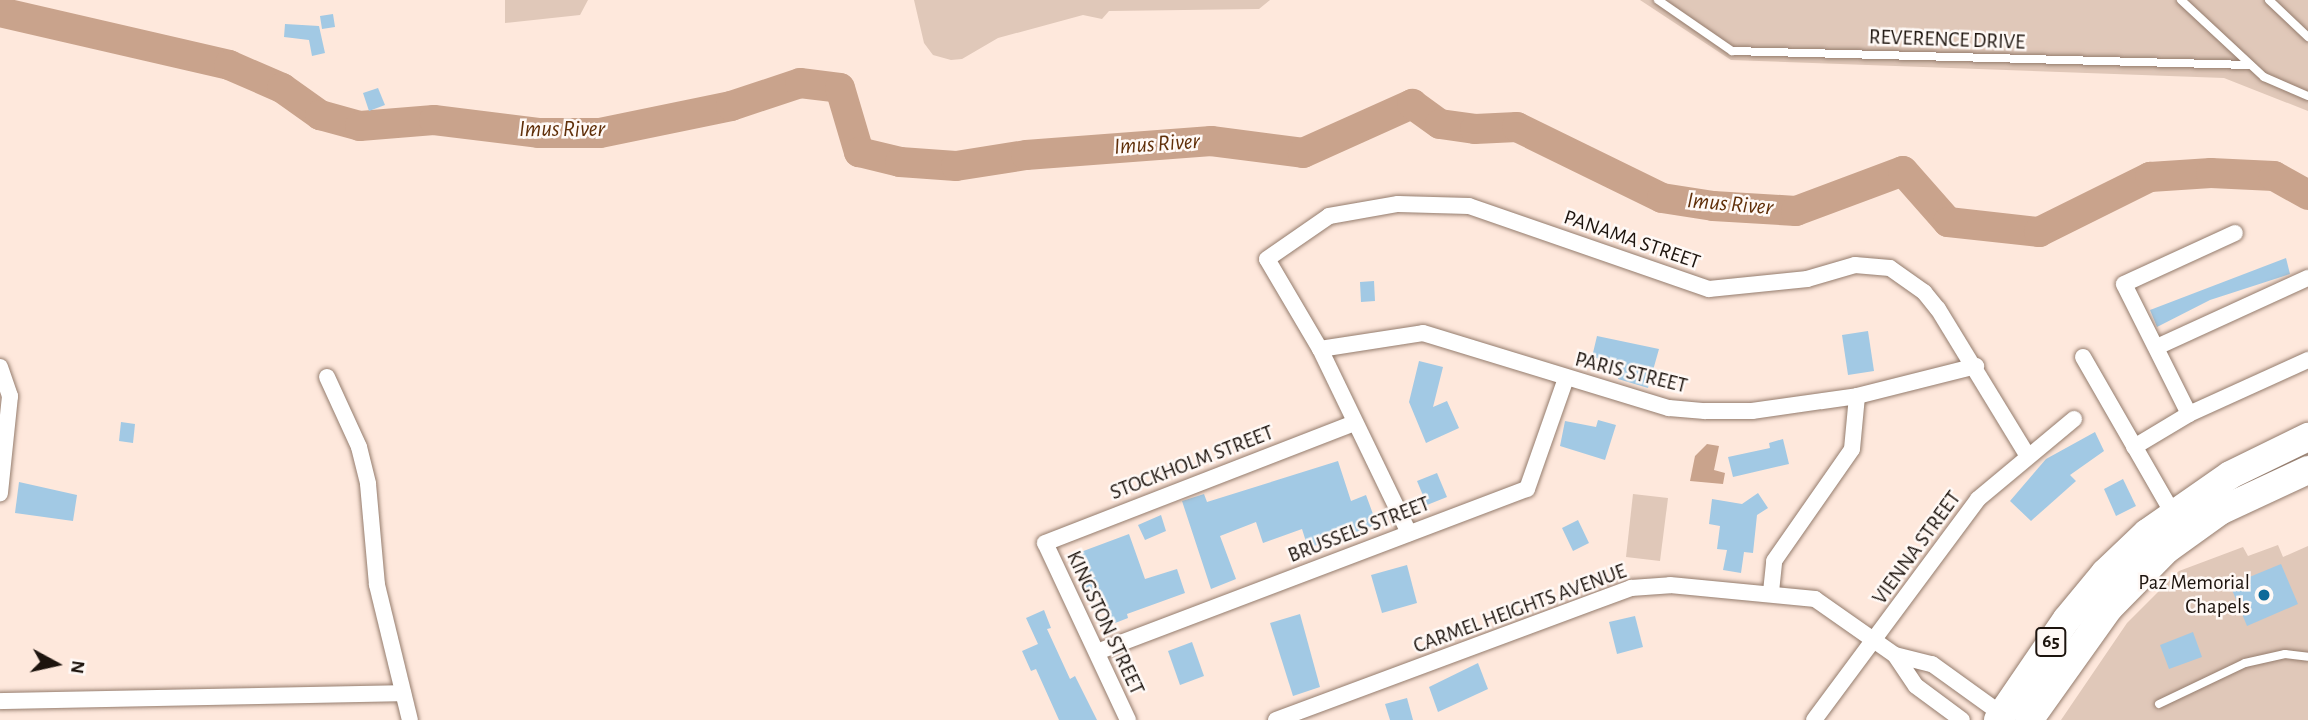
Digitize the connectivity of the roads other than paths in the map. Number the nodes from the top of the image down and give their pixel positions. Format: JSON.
{"nodes":[{"id":1,"x":1658,"y":0,"type":"edge"},
{"id":2,"x":2180,"y":0,"type":"edge"},
{"id":3,"x":2269,"y":0,"type":"edge"},
{"id":4,"x":2308,"y":37,"type":"edge"},
{"id":5,"x":2250,"y":65,"type":"junction"},
{"id":6,"x":2308,"y":96,"type":"edge"},
{"id":7,"x":2235,"y":233,"type":"dead end"},
{"id":8,"x":2308,"y":278,"type":"edge"},
{"id":9,"x":2157,"y":347,"type":"junction"},
{"id":10,"x":1320,"y":349,"type":"junction"},
{"id":11,"x":2083,"y":357,"type":"dead end"},
{"id":12,"x":2308,"y":359,"type":"edge"},
{"id":13,"x":1976,"y":366,"type":"junction"},
{"id":14,"x":0,"y":367,"type":"edge"},
{"id":15,"x":327,"y":377,"type":"dead end"},
{"id":16,"x":1566,"y":378,"type":"junction"},
{"id":17,"x":1857,"y":396,"type":"junction"},
{"id":18,"x":2189,"y":414,"type":"junction"},
{"id":19,"x":2074,"y":419,"type":"dead end"},
{"id":20,"x":1355,"y":423,"type":"junction"},
{"id":21,"x":2308,"y":437,"type":"edge"},
{"id":22,"x":2134,"y":447,"type":"junction"},
{"id":23,"x":2027,"y":455,"type":"junction"},
{"id":24,"x":2308,"y":470,"type":"edge"},
{"id":25,"x":0,"y":493,"type":"edge"},
{"id":26,"x":2172,"y":512,"type":"junction"},
{"id":27,"x":1409,"y":533,"type":"junction"},
{"id":28,"x":1045,"y":543,"type":"joint"},
{"id":29,"x":1771,"y":592,"type":"junction"},
{"id":30,"x":1875,"y":640,"type":"junction"},
{"id":31,"x":1097,"y":652,"type":"junction"},
{"id":32,"x":1895,"y":655,"type":"junction"},
{"id":33,"x":2308,"y":657,"type":"edge"},
{"id":34,"x":403,"y":693,"type":"junction"},
{"id":35,"x":0,"y":701,"type":"edge"},
{"id":36,"x":2159,"y":704,"type":"dead end"},
{"id":37,"x":2003,"y":718,"type":"edge"},
{"id":38,"x":410,"y":720,"type":"edge"},
{"id":39,"x":1128,"y":720,"type":"edge"},
{"id":40,"x":1276,"y":720,"type":"edge"},
{"id":41,"x":1814,"y":720,"type":"edge"},
{"id":42,"x":1962,"y":720,"type":"edge"},
{"id":43,"x":2029,"y":720,"type":"edge"}],
"edges":[{"from":1,"to":5,"type":"lane","name":"REVERENCE DRIVE"},
{"from":2,"to":5,"type":"lane"},
{"from":3,"to":4,"type":"lane"},
{"from":5,"to":6,"type":"lane"},
{"from":7,"to":9,"type":"street"},
{"from":8,"to":9,"type":"street"},
{"from":9,"to":18,"type":"street"},
{"from":10,"to":13,"type":"street","name":"PANAMA STREET"},
{"from":10,"to":16,"type":"street","name":"PARIS STREET"},
{"from":10,"to":20,"type":"street"},
{"from":11,"to":22,"type":"street"},
{"from":12,"to":18,"type":"street"},
{"from":13,"to":17,"type":"street","name":"PARIS STREET"},
{"from":13,"to":23,"type":"street","name":"PANAMA STREET"},
{"from":14,"to":25,"type":"street"},
{"from":15,"to":34,"type":"street"},
{"from":16,"to":17,"type":"street","name":"PARIS STREET"},
{"from":16,"to":27,"type":"street","name":"BRUSSELS STREET"},
{"from":17,"to":29,"type":"street"},
{"from":18,"to":22,"type":"street"},
{"from":19,"to":23,"type":"street","name":"VIENNA STREET"},
{"from":20,"to":27,"type":"street"},
{"from":20,"to":28,"type":"street","name":"STOCKHOLM STREET"},
{"from":21,"to":26,"type":"highway","number":"65"},
{"from":22,"to":26,"type":"street"},
{"from":23,"to":30,"type":"street","name":"VIENNA STREET"},
{"from":24,"to":43,"type":"highway","number":"65"},
{"from":26,"to":37,"type":"highway","number":"65"},
{"from":27,"to":31,"type":"street","name":"BRUSSELS STREET"},
{"from":28,"to":31,"type":"street","name":"KINGSTON STREET"},
{"from":29,"to":30,"type":"street","name":"CARMEL HEIGHTS AVENUE"},
{"from":29,"to":40,"type":"street","name":"CARMEL HEIGHTS AVENUE"},
{"from":30,"to":32,"type":"street","name":"CARMEL HEIGHTS AVENUE"},
{"from":30,"to":41,"type":"street","name":"VIENNA STREET"},
{"from":31,"to":39,"type":"street","name":"KINGSTON STREET"},
{"from":32,"to":37,"type":"street","name":"CARMEL HEIGHTS AVENUE"},
{"from":32,"to":42,"type":"street","name":"CARMEL HEIGHTS AVENUE"},
{"from":33,"to":36,"type":"lane"},
{"from":34,"to":35,"type":"street"},
{"from":34,"to":38,"type":"street"}]}
